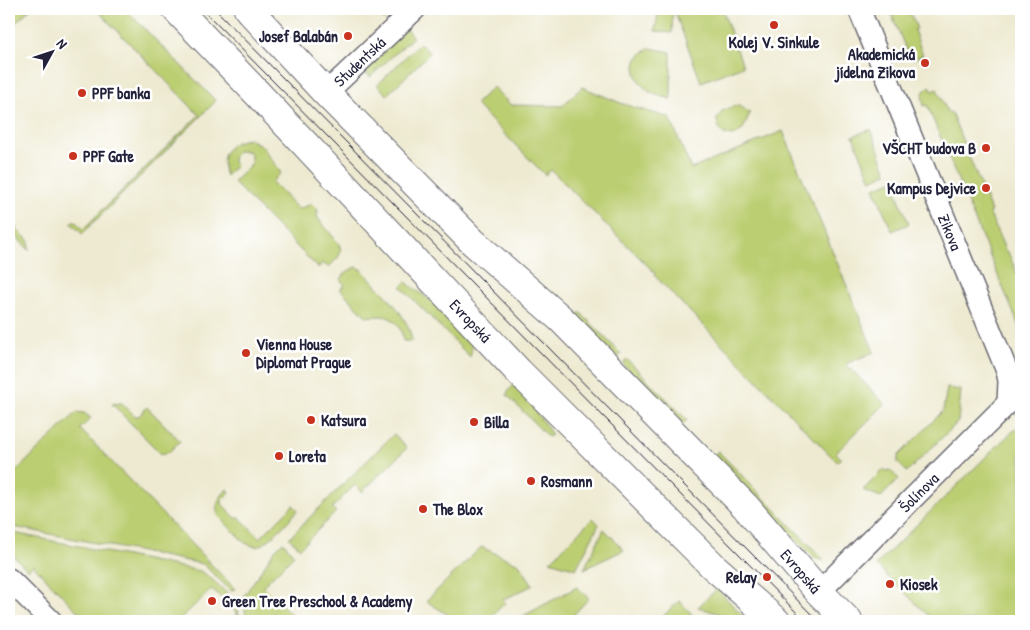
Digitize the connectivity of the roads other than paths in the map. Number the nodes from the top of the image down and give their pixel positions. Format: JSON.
{"nodes":[{"id":1,"x":176,"y":9,"type":"edge"},
{"id":2,"x":248,"y":9,"type":"edge"},
{"id":3,"x":415,"y":9,"type":"edge"},
{"id":4,"x":860,"y":9,"type":"edge"},
{"id":5,"x":326,"y":92,"type":"junction"},
{"id":6,"x":1015,"y":401,"type":"edge"},
{"id":7,"x":9,"y":579,"type":"edge"},
{"id":8,"x":819,"y":592,"type":"junction"},
{"id":9,"x":51,"y":621,"type":"edge"},
{"id":10,"x":776,"y":621,"type":"edge"},
{"id":11,"x":848,"y":621,"type":"edge"}],
"edges":[{"from":1,"to":10,"type":"main road","name":"Evropská"},
{"from":2,"to":5,"type":"main road","name":"Evropská"},
{"from":3,"to":5,"type":"street","name":"Studentská"},
{"from":4,"to":6,"type":"street","name":"Zikova"},
{"from":5,"to":8,"type":"main road","name":"Evropská"},
{"from":6,"to":8,"type":"street","name":"Šolínova"},
{"from":7,"to":9,"type":"street"},
{"from":8,"to":11,"type":"main road","name":"Evropská"}]}
